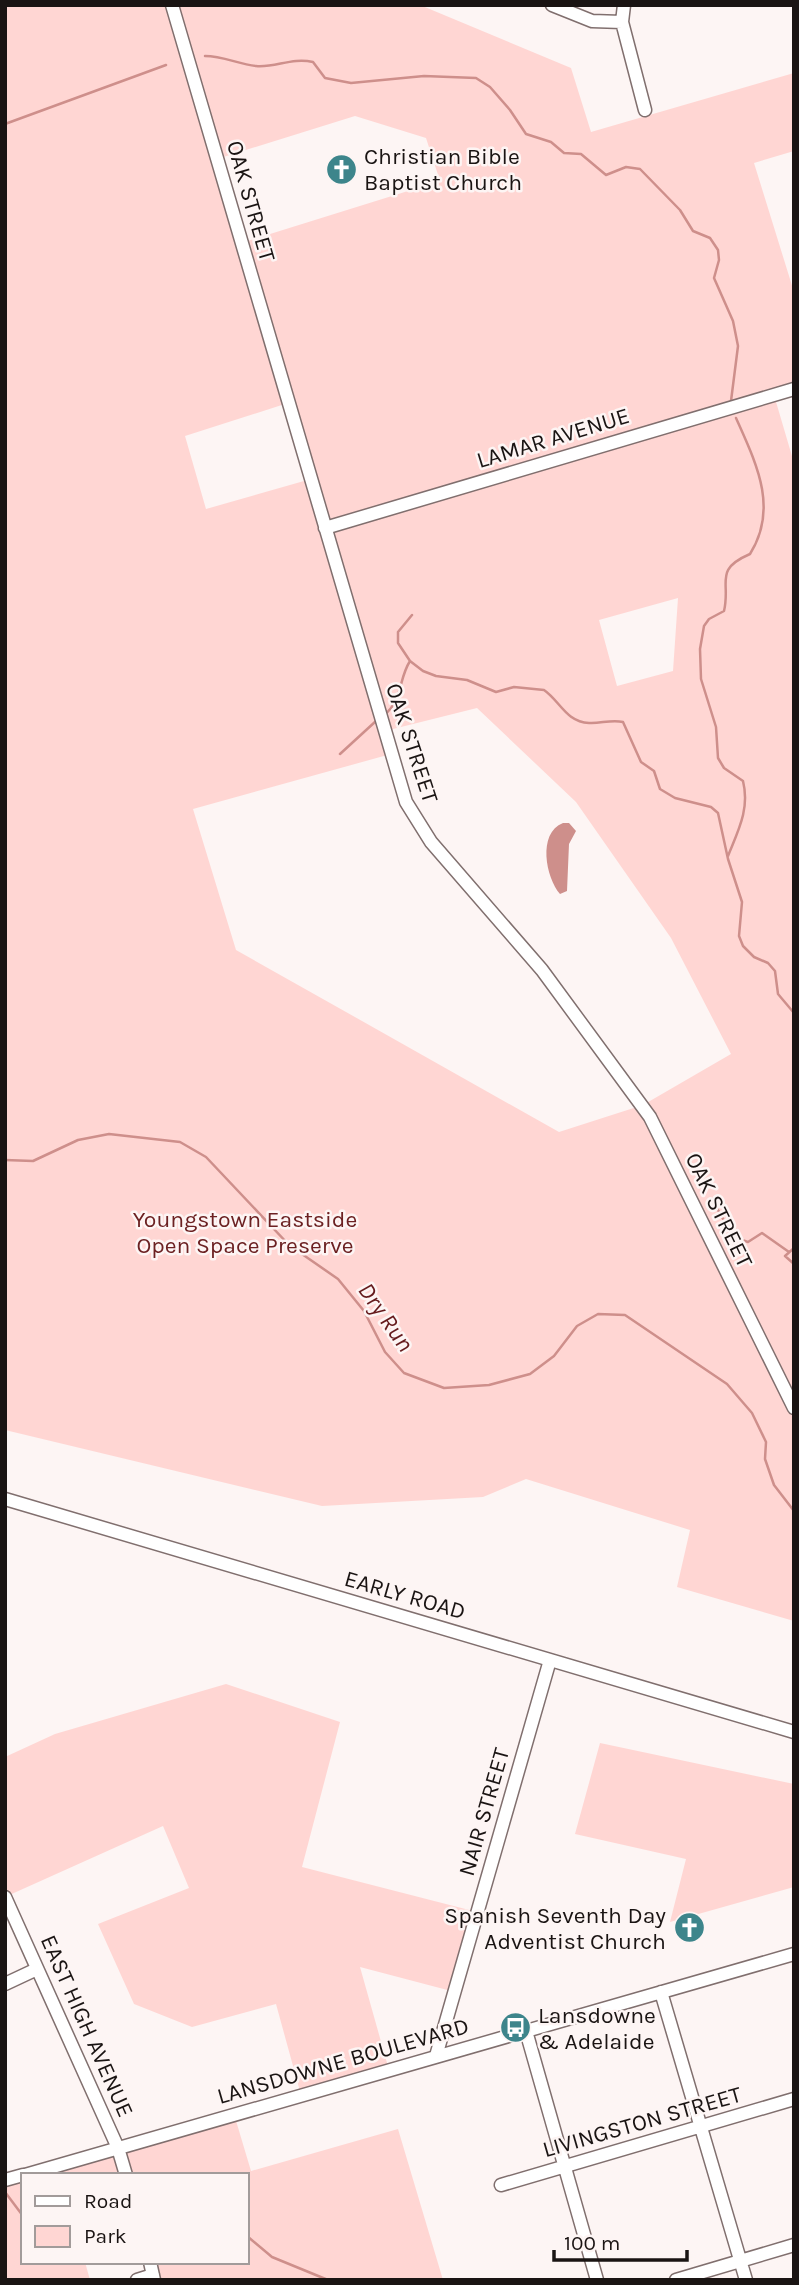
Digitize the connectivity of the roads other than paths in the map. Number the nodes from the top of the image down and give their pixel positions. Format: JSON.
{"nodes":[{"id":1,"x":172,"y":5,"type":"edge"},
{"id":2,"x":552,"y":5,"type":"edge"},
{"id":3,"x":624,"y":5,"type":"edge"},
{"id":4,"x":622,"y":22,"type":"junction"},
{"id":5,"x":645,"y":110,"type":"dead end"},
{"id":6,"x":794,"y":389,"type":"edge"},
{"id":7,"x":325,"y":528,"type":"junction"},
{"id":8,"x":794,"y":1408,"type":"edge"},
{"id":9,"x":5,"y":1499,"type":"edge"},
{"id":10,"x":550,"y":1660,"type":"junction"},
{"id":11,"x":794,"y":1732,"type":"edge"},
{"id":12,"x":5,"y":1897,"type":"edge"},
{"id":13,"x":794,"y":1954,"type":"edge"},
{"id":14,"x":37,"y":1969,"type":"junction"},
{"id":15,"x":5,"y":1984,"type":"edge"},
{"id":16,"x":662,"y":1992,"type":"junction"},
{"id":17,"x":526,"y":2031,"type":"junction"},
{"id":18,"x":436,"y":2056,"type":"junction"},
{"id":19,"x":794,"y":2099,"type":"edge"},
{"id":20,"x":701,"y":2126,"type":"junction"},
{"id":21,"x":118,"y":2148,"type":"junction"},
{"id":22,"x":564,"y":2165,"type":"junction"},
{"id":23,"x":30,"y":2173,"type":"edge"},
{"id":24,"x":124,"y":2173,"type":"edge"},
{"id":25,"x":501,"y":2185,"type":"dead end"},
{"id":26,"x":794,"y":2245,"type":"edge"},
{"id":27,"x":741,"y":2260,"type":"junction"},
{"id":28,"x":152,"y":2272,"type":"edge"},
{"id":29,"x":137,"y":2280,"type":"edge"},
{"id":30,"x":597,"y":2280,"type":"edge"},
{"id":31,"x":676,"y":2280,"type":"edge"},
{"id":32,"x":746,"y":2280,"type":"edge"}],
"edges":[{"from":1,"to":7,"type":"street","name":"OAK STREET"},
{"from":2,"to":4,"type":"street"},
{"from":3,"to":4,"type":"street"},
{"from":4,"to":5,"type":"street"},
{"from":6,"to":7,"type":"street","name":"LAMAR AVENUE"},
{"from":7,"to":8,"type":"street","name":"OAK STREET"},
{"from":9,"to":10,"type":"street","name":"EARLY ROAD"},
{"from":10,"to":11,"type":"street","name":"EARLY ROAD"},
{"from":10,"to":18,"type":"street","name":"NAIR STREET"},
{"from":12,"to":14,"type":"street","name":"EAST HIGH AVENUE"},
{"from":13,"to":16,"type":"street","name":"LANSDOWNE BOULEVARD"},
{"from":14,"to":15,"type":"street"},
{"from":14,"to":21,"type":"street","name":"EAST HIGH AVENUE"},
{"from":16,"to":17,"type":"street","name":"LANSDOWNE BOULEVARD"},
{"from":16,"to":20,"type":"street"},
{"from":17,"to":18,"type":"street","name":"LANSDOWNE BOULEVARD"},
{"from":17,"to":22,"type":"street"},
{"from":18,"to":21,"type":"street","name":"LANSDOWNE BOULEVARD"},
{"from":19,"to":20,"type":"street","name":"LIVINGSTON STREET"},
{"from":20,"to":22,"type":"street","name":"LIVINGSTON STREET"},
{"from":20,"to":27,"type":"street"},
{"from":21,"to":23,"type":"street","name":"LANSDOWNE BOULEVARD"},
{"from":21,"to":24,"type":"street","name":"EAST HIGH AVENUE"},
{"from":22,"to":25,"type":"street","name":"LIVINGSTON STREET"},
{"from":22,"to":30,"type":"street"},
{"from":26,"to":27,"type":"street"},
{"from":27,"to":31,"type":"street"},
{"from":27,"to":32,"type":"street"},
{"from":28,"to":29,"type":"street"}]}
